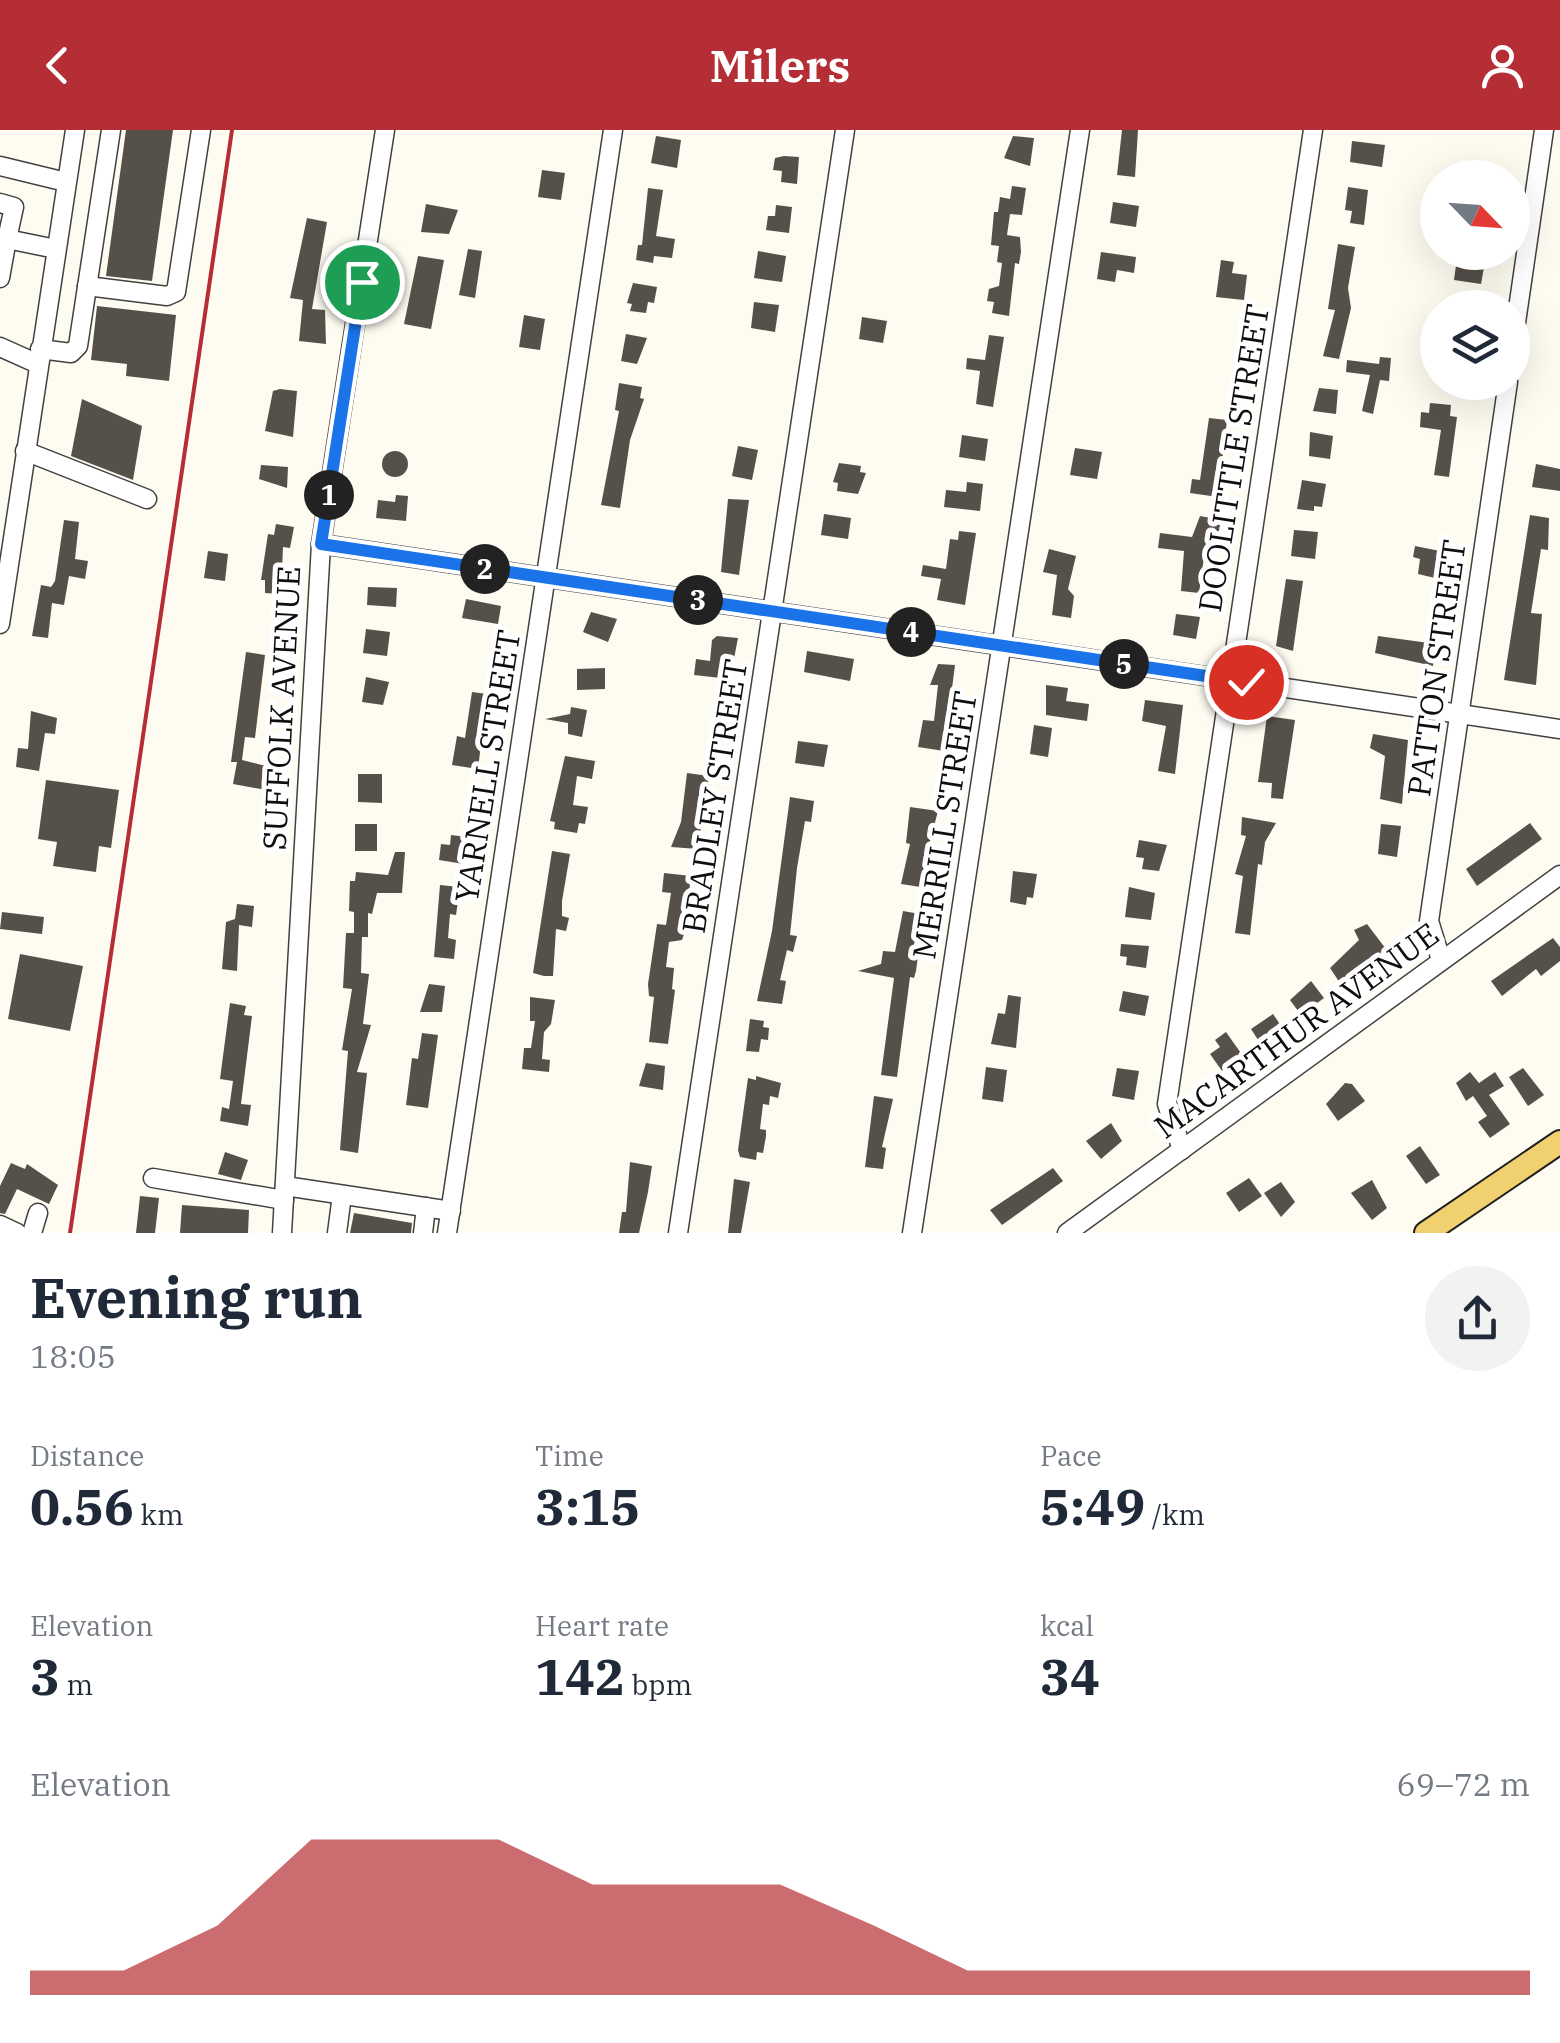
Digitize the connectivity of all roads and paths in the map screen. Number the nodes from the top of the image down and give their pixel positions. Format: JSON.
{"nodes":[{"id":1,"x":75,"y":130,"type":"edge"},
{"id":2,"x":111,"y":130,"type":"edge"},
{"id":3,"x":201,"y":130,"type":"edge"},
{"id":4,"x":385,"y":130,"type":"edge"},
{"id":5,"x":613,"y":130,"type":"edge"},
{"id":6,"x":846,"y":130,"type":"edge"},
{"id":7,"x":1080,"y":130,"type":"edge"},
{"id":8,"x":1313,"y":130,"type":"edge"},
{"id":9,"x":1544,"y":130,"type":"edge"},
{"id":10,"x":0,"y":166,"type":"edge"},
{"id":11,"x":66,"y":182,"type":"junction"},
{"id":12,"x":0,"y":203,"type":"edge"},
{"id":13,"x":7,"y":238,"type":"junction"},
{"id":14,"x":56,"y":249,"type":"junction"},
{"id":15,"x":0,"y":278,"type":"edge"},
{"id":16,"x":50,"y":290,"type":"junction"},
{"id":17,"x":86,"y":290,"type":"junction"},
{"id":18,"x":1521,"y":290,"type":"edge"},
{"id":19,"x":0,"y":347,"type":"edge"},
{"id":20,"x":39,"y":356,"type":"junction"},
{"id":21,"x":1505,"y":400,"type":"edge"},
{"id":22,"x":25,"y":451,"type":"junction"},
{"id":23,"x":147,"y":498,"type":"dead end"},
{"id":24,"x":321,"y":544,"type":"junction"},
{"id":25,"x":4,"y":570,"type":"edge"},
{"id":26,"x":546,"y":578,"type":"junction"},
{"id":27,"x":772,"y":611,"type":"junction"},
{"id":28,"x":0,"y":624,"type":"edge"},
{"id":29,"x":1001,"y":646,"type":"junction"},
{"id":30,"x":1230,"y":679,"type":"junction"},
{"id":31,"x":1460,"y":714,"type":"junction"},
{"id":32,"x":1560,"y":728,"type":"edge"},
{"id":33,"x":1560,"y":875,"type":"edge"},
{"id":34,"x":1441,"y":960,"type":"junction"},
{"id":35,"x":1560,"y":1143,"type":"edge"},
{"id":36,"x":1182,"y":1150,"type":"junction"},
{"id":37,"x":153,"y":1178,"type":"dead end"},
{"id":38,"x":284,"y":1193,"type":"junction"},
{"id":39,"x":342,"y":1194,"type":"junction"},
{"id":40,"x":426,"y":1207,"type":"junction"},
{"id":41,"x":450,"y":1211,"type":"junction"},
{"id":42,"x":38,"y":1213,"type":"dead end"},
{"id":43,"x":0,"y":1226,"type":"edge"},
{"id":44,"x":17,"y":1233,"type":"edge"},
{"id":45,"x":32,"y":1233,"type":"edge"},
{"id":46,"x":282,"y":1233,"type":"edge"},
{"id":47,"x":337,"y":1233,"type":"edge"},
{"id":48,"x":423,"y":1233,"type":"edge"},
{"id":49,"x":447,"y":1233,"type":"edge"},
{"id":50,"x":678,"y":1233,"type":"edge"},
{"id":51,"x":912,"y":1233,"type":"edge"},
{"id":52,"x":1067,"y":1233,"type":"edge"},
{"id":53,"x":1426,"y":1233,"type":"edge"},
{"id":54,"x":1447,"y":1233,"type":"edge"}],
"edges":[{"from":1,"to":11,"type":"street"},
{"from":2,"to":17,"type":"street"},
{"from":3,"to":17,"type":"street"},
{"from":4,"to":24,"type":"street","name":"SUFFOLK AVENUE"},
{"from":5,"to":26,"type":"street","name":"YARNELL STREET"},
{"from":6,"to":27,"type":"street","name":"BRADLEY STREET"},
{"from":7,"to":29,"type":"street","name":"MERRILL STREET"},
{"from":8,"to":30,"type":"street","name":"DOOLITTLE STREET"},
{"from":9,"to":18,"type":"street"},
{"from":10,"to":11,"type":"street"},
{"from":11,"to":14,"type":"street"},
{"from":12,"to":13,"type":"street"},
{"from":13,"to":14,"type":"street"},
{"from":13,"to":15,"type":"street"},
{"from":14,"to":16,"type":"street"},
{"from":16,"to":17,"type":"street"},
{"from":16,"to":20,"type":"street"},
{"from":17,"to":20,"type":"street"},
{"from":19,"to":20,"type":"street"},
{"from":20,"to":22,"type":"street"},
{"from":21,"to":31,"type":"street","name":"PATTON STREET"},
{"from":22,"to":23,"type":"street"},
{"from":22,"to":25,"type":"street"},
{"from":24,"to":26,"type":"street"},
{"from":24,"to":38,"type":"street","name":"SUFFOLK AVENUE"},
{"from":25,"to":28,"type":"street"},
{"from":26,"to":27,"type":"street"},
{"from":26,"to":41,"type":"street","name":"YARNELL STREET"},
{"from":27,"to":29,"type":"street"},
{"from":27,"to":50,"type":"street","name":"BRADLEY STREET"},
{"from":29,"to":30,"type":"street"},
{"from":29,"to":51,"type":"street","name":"MERRILL STREET"},
{"from":30,"to":31,"type":"street"},
{"from":30,"to":36,"type":"street","name":"DOOLITTLE STREET"},
{"from":31,"to":32,"type":"street"},
{"from":31,"to":34,"type":"street","name":"PATTON STREET"},
{"from":33,"to":34,"type":"street","name":"MACARTHUR AVENUE"},
{"from":34,"to":36,"type":"street","name":"MACARTHUR AVENUE"},
{"from":35,"to":53,"type":"main road"},
{"from":35,"to":54,"type":"main road"},
{"from":36,"to":52,"type":"street","name":"MACARTHUR AVENUE"},
{"from":37,"to":38,"type":"street"},
{"from":38,"to":39,"type":"street"},
{"from":38,"to":46,"type":"street","name":"SUFFOLK AVENUE"},
{"from":39,"to":40,"type":"street"},
{"from":39,"to":47,"type":"street"},
{"from":40,"to":41,"type":"street"},
{"from":40,"to":48,"type":"street"},
{"from":41,"to":49,"type":"street","name":"YARNELL STREET"},
{"from":42,"to":45,"type":"street"},
{"from":43,"to":44,"type":"street"}]}
